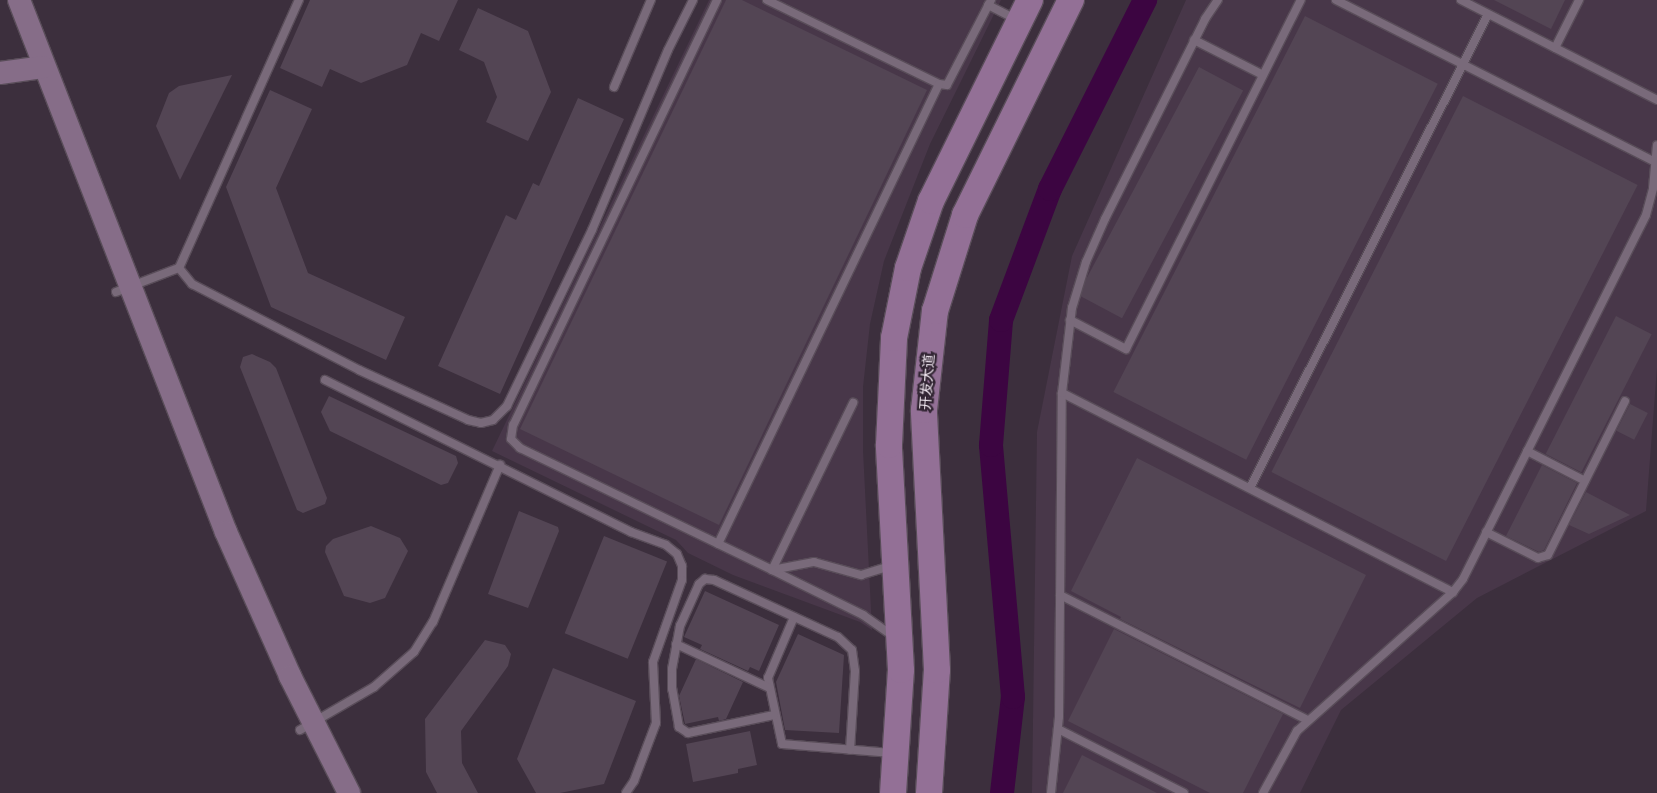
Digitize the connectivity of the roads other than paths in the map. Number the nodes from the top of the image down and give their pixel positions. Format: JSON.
{"nodes":[{"id":1,"x":4,"y":0,"type":"edge"},
{"id":2,"x":19,"y":0,"type":"edge"},
{"id":3,"x":299,"y":0,"type":"edge"},
{"id":4,"x":652,"y":0,"type":"edge"},
{"id":5,"x":693,"y":0,"type":"edge"},
{"id":6,"x":717,"y":0,"type":"edge"},
{"id":7,"x":767,"y":0,"type":"edge"},
{"id":8,"x":1071,"y":0,"type":"edge"},
{"id":9,"x":1218,"y":0,"type":"edge"},
{"id":10,"x":1301,"y":0,"type":"edge"},
{"id":11,"x":1336,"y":0,"type":"edge"},
{"id":12,"x":1460,"y":0,"type":"edge"},
{"id":13,"x":1580,"y":0,"type":"edge"},
{"id":14,"x":989,"y":3,"type":"edge"},
{"id":15,"x":1025,"y":11,"type":"edge"},
{"id":16,"x":1488,"y":14,"type":"junction"},
{"id":17,"x":1194,"y":40,"type":"junction"},
{"id":18,"x":1555,"y":48,"type":"junction"},
{"id":19,"x":1463,"y":64,"type":"junction"},
{"id":20,"x":36,"y":68,"type":"junction"},
{"id":21,"x":0,"y":74,"type":"edge"},
{"id":22,"x":1263,"y":75,"type":"junction"},
{"id":23,"x":939,"y":84,"type":"junction"},
{"id":24,"x":614,"y":87,"type":"dead end"},
{"id":25,"x":1657,"y":100,"type":"edge"},
{"id":26,"x":1657,"y":145,"type":"edge"},
{"id":27,"x":1655,"y":162,"type":"junction"},
{"id":28,"x":178,"y":268,"type":"junction"},
{"id":29,"x":123,"y":289,"type":"junction"},
{"id":30,"x":1070,"y":320,"type":"junction"},
{"id":31,"x":325,"y":380,"type":"dead end"},
{"id":32,"x":1062,"y":393,"type":"junction"},
{"id":33,"x":1625,"y":401,"type":"dead end"},
{"id":34,"x":853,"y":403,"type":"dead end"},
{"id":35,"x":1527,"y":451,"type":"junction"},
{"id":36,"x":500,"y":465,"type":"junction"},
{"id":37,"x":1585,"y":481,"type":"junction"},
{"id":38,"x":1250,"y":488,"type":"junction"},
{"id":39,"x":1486,"y":532,"type":"junction"},
{"id":40,"x":718,"y":544,"type":"junction"},
{"id":41,"x":896,"y":564,"type":"junction"},
{"id":42,"x":772,"y":570,"type":"junction"},
{"id":43,"x":1454,"y":592,"type":"junction"},
{"id":44,"x":1060,"y":595,"type":"junction"},
{"id":45,"x":794,"y":617,"type":"junction"},
{"id":46,"x":676,"y":644,"type":"junction"},
{"id":47,"x":900,"y":644,"type":"junction"},
{"id":48,"x":768,"y":687,"type":"junction"},
{"id":49,"x":774,"y":715,"type":"junction"},
{"id":50,"x":1307,"y":720,"type":"junction"},
{"id":51,"x":307,"y":727,"type":"junction"},
{"id":52,"x":1058,"y":729,"type":"junction"},
{"id":53,"x":850,"y":750,"type":"junction"},
{"id":54,"x":896,"y":754,"type":"junction"},
{"id":55,"x":334,"y":793,"type":"edge"},
{"id":56,"x":349,"y":793,"type":"edge"},
{"id":57,"x":626,"y":793,"type":"edge"},
{"id":58,"x":893,"y":793,"type":"edge"},
{"id":59,"x":929,"y":793,"type":"edge"},
{"id":60,"x":1051,"y":793,"type":"edge"},
{"id":61,"x":1184,"y":793,"type":"edge"},
{"id":62,"x":1263,"y":793,"type":"edge"}],
"edges":[{"from":1,"to":20,"type":"main road"},
{"from":2,"to":20,"type":"main road"},
{"from":3,"to":28,"type":"lane"},
{"from":4,"to":24,"type":"lane"},
{"from":5,"to":28,"type":"lane"},
{"from":6,"to":40,"type":"lane"},
{"from":7,"to":23,"type":"lane"},
{"from":8,"to":59,"type":"main road","name":"开发大道"},
{"from":9,"to":17,"type":"lane"},
{"from":10,"to":22,"type":"lane"},
{"from":11,"to":19,"type":"lane"},
{"from":12,"to":16,"type":"lane"},
{"from":13,"to":18,"type":"lane"},
{"from":14,"to":15,"type":"lane"},
{"from":14,"to":23,"type":"lane"},
{"from":15,"to":41,"type":"main road"},
{"from":16,"to":18,"type":"lane"},
{"from":16,"to":19,"type":"lane"},
{"from":17,"to":22,"type":"lane"},
{"from":17,"to":30,"type":"lane"},
{"from":18,"to":25,"type":"lane"},
{"from":19,"to":27,"type":"lane"},
{"from":19,"to":38,"type":"lane"},
{"from":20,"to":21,"type":"main road"},
{"from":20,"to":29,"type":"main road"},
{"from":22,"to":30,"type":"lane"},
{"from":23,"to":40,"type":"lane"},
{"from":26,"to":27,"type":"lane"},
{"from":27,"to":35,"type":"lane"},
{"from":28,"to":29,"type":"lane"},
{"from":29,"to":51,"type":"main road"},
{"from":30,"to":32,"type":"lane"},
{"from":31,"to":36,"type":"lane"},
{"from":32,"to":38,"type":"lane"},
{"from":32,"to":44,"type":"lane"},
{"from":33,"to":37,"type":"lane"},
{"from":34,"to":42,"type":"lane"},
{"from":35,"to":37,"type":"lane"},
{"from":35,"to":39,"type":"lane"},
{"from":36,"to":51,"type":"lane"},
{"from":36,"to":57,"type":"lane"},
{"from":37,"to":39,"type":"lane"},
{"from":38,"to":43,"type":"lane"},
{"from":39,"to":43,"type":"lane"},
{"from":40,"to":42,"type":"lane"},
{"from":41,"to":42,"type":"lane"},
{"from":41,"to":47,"type":"main road"},
{"from":42,"to":47,"type":"lane"},
{"from":43,"to":50,"type":"lane"},
{"from":44,"to":50,"type":"lane"},
{"from":44,"to":52,"type":"lane"},
{"from":45,"to":46,"type":"lane"},
{"from":45,"to":48,"type":"lane"},
{"from":45,"to":53,"type":"lane"},
{"from":46,"to":48,"type":"lane"},
{"from":46,"to":49,"type":"lane"},
{"from":47,"to":54,"type":"main road"},
{"from":48,"to":49,"type":"lane"},
{"from":49,"to":53,"type":"lane"},
{"from":50,"to":62,"type":"lane"},
{"from":51,"to":55,"type":"main road"},
{"from":51,"to":56,"type":"main road"},
{"from":52,"to":60,"type":"lane"},
{"from":52,"to":61,"type":"lane"},
{"from":53,"to":54,"type":"lane"},
{"from":54,"to":58,"type":"main road"}]}
